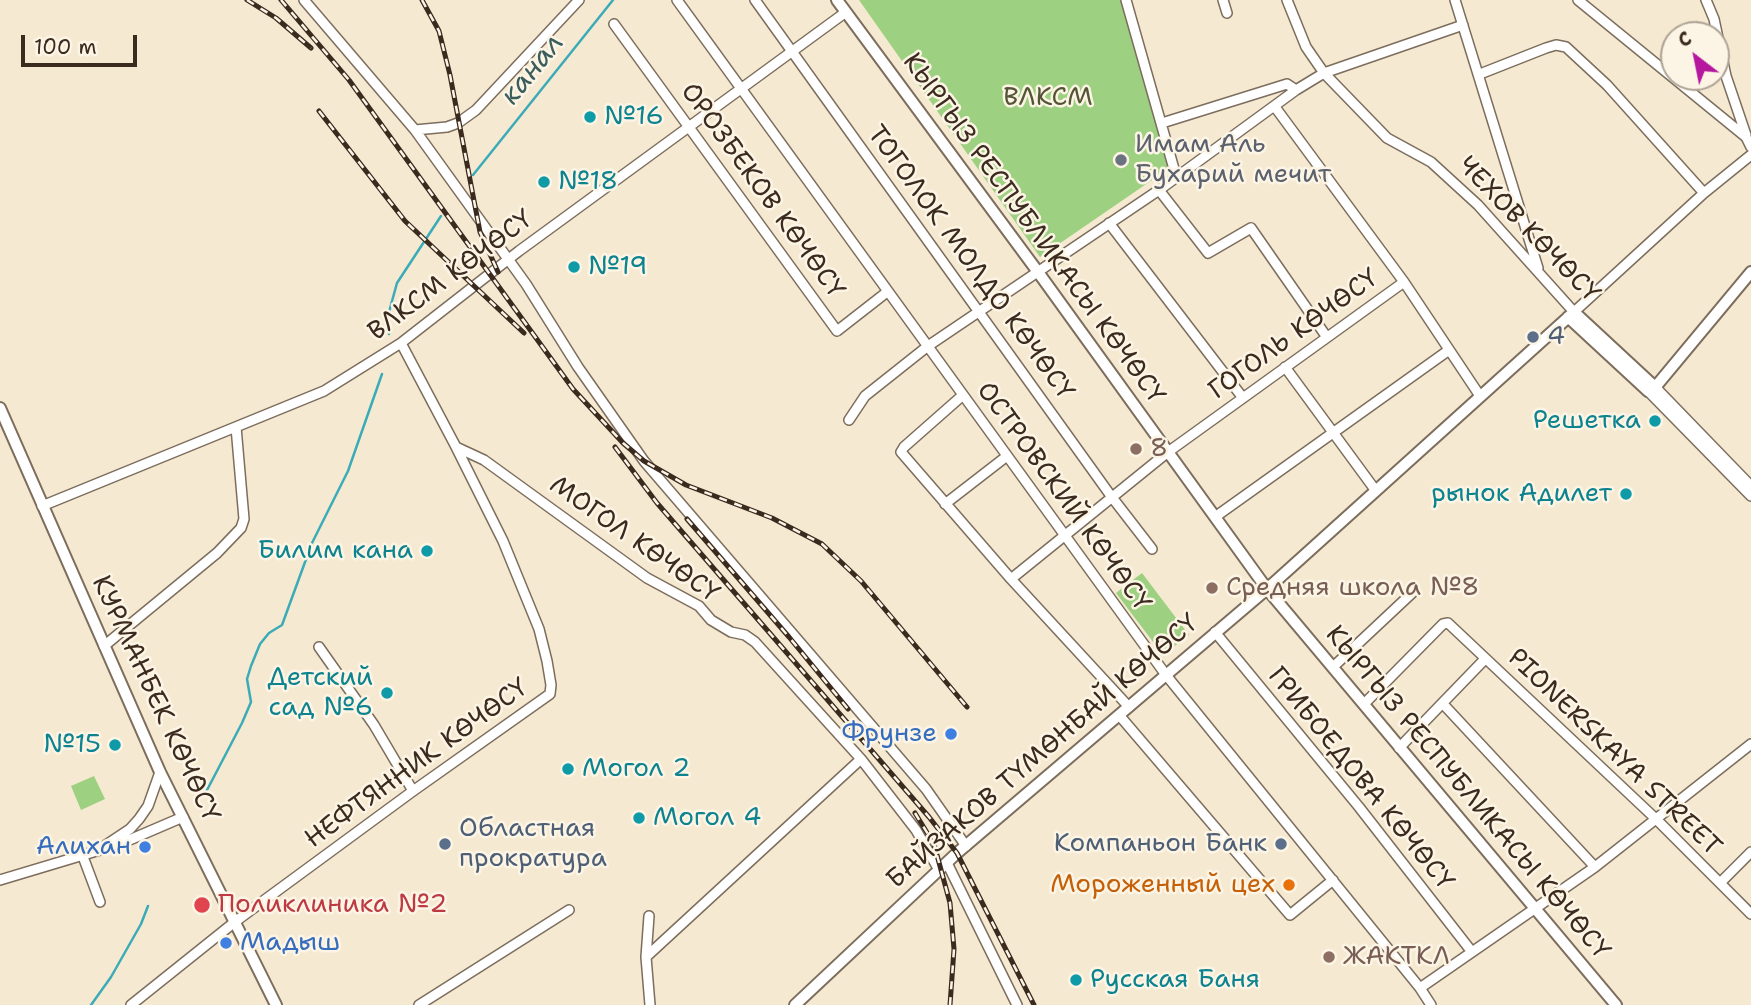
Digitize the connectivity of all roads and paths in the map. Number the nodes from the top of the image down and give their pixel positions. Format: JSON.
{"nodes":[{"id":1,"x":304,"y":0,"type":"edge"},
{"id":2,"x":579,"y":0,"type":"edge"},
{"id":3,"x":677,"y":0,"type":"edge"},
{"id":4,"x":755,"y":0,"type":"edge"},
{"id":5,"x":837,"y":0,"type":"edge"},
{"id":6,"x":1126,"y":0,"type":"edge"},
{"id":7,"x":1223,"y":0,"type":"edge"},
{"id":8,"x":1287,"y":0,"type":"edge"},
{"id":9,"x":1455,"y":0,"type":"edge"},
{"id":10,"x":1578,"y":0,"type":"edge"},
{"id":11,"x":1706,"y":0,"type":"edge"},
{"id":12,"x":846,"y":12,"type":"junction"},
{"id":13,"x":1227,"y":13,"type":"dead end"},
{"id":14,"x":614,"y":24,"type":"dead end"},
{"id":15,"x":1463,"y":24,"type":"junction"},
{"id":16,"x":792,"y":51,"type":"junction"},
{"id":17,"x":1324,"y":73,"type":"junction"},
{"id":18,"x":1480,"y":74,"type":"junction"},
{"id":19,"x":741,"y":89,"type":"junction"},
{"id":20,"x":1296,"y":90,"type":"junction"},
{"id":21,"x":1275,"y":107,"type":"junction"},
{"id":22,"x":1163,"y":123,"type":"junction"},
{"id":23,"x":689,"y":125,"type":"junction"},
{"id":24,"x":415,"y":130,"type":"junction"},
{"id":25,"x":1746,"y":137,"type":"junction"},
{"id":26,"x":1751,"y":147,"type":"edge"},
{"id":27,"x":1751,"y":155,"type":"edge"},
{"id":28,"x":1176,"y":176,"type":"junction"},
{"id":29,"x":1158,"y":190,"type":"junction"},
{"id":30,"x":1704,"y":193,"type":"junction"},
{"id":31,"x":1109,"y":223,"type":"junction"},
{"id":32,"x":508,"y":258,"type":"junction"},
{"id":33,"x":1038,"y":272,"type":"junction"},
{"id":34,"x":1751,"y":272,"type":"edge"},
{"id":35,"x":1539,"y":273,"type":"junction"},
{"id":36,"x":1404,"y":282,"type":"junction"},
{"id":37,"x":887,"y":292,"type":"junction"},
{"id":38,"x":978,"y":311,"type":"junction"},
{"id":39,"x":1571,"y":314,"type":"junction"},
{"id":40,"x":1326,"y":336,"type":"junction"},
{"id":41,"x":401,"y":343,"type":"junction"},
{"id":42,"x":928,"y":346,"type":"junction"},
{"id":43,"x":1449,"y":350,"type":"junction"},
{"id":44,"x":1285,"y":367,"type":"junction"},
{"id":45,"x":1652,"y":390,"type":"junction"},
{"id":46,"x":963,"y":395,"type":"junction"},
{"id":47,"x":1480,"y":396,"type":"junction"},
{"id":48,"x":1243,"y":398,"type":"junction"},
{"id":49,"x":0,"y":408,"type":"edge"},
{"id":50,"x":849,"y":421,"type":"dead end"},
{"id":51,"x":236,"y":427,"type":"junction"},
{"id":52,"x":1333,"y":434,"type":"junction"},
{"id":53,"x":456,"y":447,"type":"junction"},
{"id":54,"x":1168,"y":452,"type":"junction"},
{"id":55,"x":1007,"y":456,"type":"junction"},
{"id":56,"x":1751,"y":486,"type":"edge"},
{"id":57,"x":1376,"y":491,"type":"junction"},
{"id":58,"x":1111,"y":496,"type":"junction"},
{"id":59,"x":1751,"y":496,"type":"edge"},
{"id":60,"x":945,"y":504,"type":"junction"},
{"id":61,"x":43,"y":506,"type":"junction"},
{"id":62,"x":1215,"y":517,"type":"junction"},
{"id":63,"x":1064,"y":535,"type":"junction"},
{"id":64,"x":1152,"y":549,"type":"dead end"},
{"id":65,"x":1011,"y":579,"type":"junction"},
{"id":66,"x":1267,"y":589,"type":"junction"},
{"id":67,"x":1412,"y":593,"type":"dead end"},
{"id":68,"x":1215,"y":632,"type":"junction"},
{"id":69,"x":104,"y":646,"type":"junction"},
{"id":70,"x":319,"y":647,"type":"dead end"},
{"id":71,"x":1485,"y":659,"type":"junction"},
{"id":72,"x":1333,"y":667,"type":"junction"},
{"id":73,"x":1166,"y":674,"type":"junction"},
{"id":74,"x":1364,"y":704,"type":"junction"},
{"id":75,"x":1444,"y":705,"type":"junction"},
{"id":76,"x":1129,"y":707,"type":"junction"},
{"id":77,"x":1119,"y":715,"type":"junction"},
{"id":78,"x":1751,"y":744,"type":"edge"},
{"id":79,"x":1399,"y":748,"type":"junction"},
{"id":80,"x":861,"y":760,"type":"junction"},
{"id":81,"x":160,"y":772,"type":"junction"},
{"id":82,"x":413,"y":791,"type":"junction"},
{"id":83,"x":183,"y":817,"type":"junction"},
{"id":84,"x":1657,"y":820,"type":"junction"},
{"id":85,"x":966,"y":846,"type":"junction"},
{"id":86,"x":98,"y":849,"type":"junction"},
{"id":87,"x":1751,"y":852,"type":"edge"},
{"id":88,"x":82,"y":854,"type":"junction"},
{"id":89,"x":943,"y":867,"type":"junction"},
{"id":90,"x":1595,"y":867,"type":"junction"},
{"id":91,"x":0,"y":880,"type":"edge"},
{"id":92,"x":1332,"y":880,"type":"junction"},
{"id":93,"x":1720,"y":883,"type":"junction"},
{"id":94,"x":100,"y":902,"type":"dead end"},
{"id":95,"x":569,"y":910,"type":"dead end"},
{"id":96,"x":1534,"y":911,"type":"junction"},
{"id":97,"x":1751,"y":914,"type":"edge"},
{"id":98,"x":649,"y":916,"type":"dead end"},
{"id":99,"x":236,"y":921,"type":"junction"},
{"id":100,"x":1472,"y":952,"type":"junction"},
{"id":101,"x":646,"y":957,"type":"junction"},
{"id":102,"x":1420,"y":988,"type":"junction"},
{"id":103,"x":131,"y":1005,"type":"edge"},
{"id":104,"x":276,"y":1005,"type":"edge"},
{"id":105,"x":419,"y":1005,"type":"edge"},
{"id":106,"x":650,"y":1005,"type":"edge"},
{"id":107,"x":796,"y":1005,"type":"edge"},
{"id":108,"x":1017,"y":1005,"type":"edge"},
{"id":109,"x":1430,"y":1005,"type":"edge"},
{"id":110,"x":1616,"y":1005,"type":"edge"}],
"edges":[{"from":1,"to":24,"type":"street"},
{"from":2,"to":24,"type":"street"},
{"from":3,"to":19,"type":"street","name":"ОСТРОВСКИЙ КӨЧӨСҮ"},
{"from":4,"to":16,"type":"street","name":"ТОГОЛОК МОЛДО КӨЧӨСҮ"},
{"from":5,"to":12,"type":"main road","name":"КЫРГЫЗ РЕСПУБЛИКАСЫ КӨЧӨСҮ"},
{"from":6,"to":22,"type":"street"},
{"from":7,"to":13,"type":"street"},
{"from":8,"to":17,"type":"street","name":"ЧЕХОВ КӨЧӨСҮ"},
{"from":9,"to":15,"type":"street"},
{"from":10,"to":25,"type":"street"},
{"from":11,"to":25,"type":"street"},
{"from":12,"to":16,"type":"street","name":"ВЛКСМ КӨЧӨСҮ"},
{"from":12,"to":33,"type":"main road","name":"КЫРГЫЗ РЕСПУБЛИКАСЫ КӨЧӨСҮ"},
{"from":14,"to":23,"type":"street","name":"ОРОЗБЕКОВ КӨЧӨСҮ"},
{"from":15,"to":17,"type":"street"},
{"from":15,"to":18,"type":"street"},
{"from":16,"to":19,"type":"street","name":"ВЛКСМ КӨЧӨСҮ"},
{"from":16,"to":38,"type":"street","name":"ТОГОЛОК МОЛДО КӨЧӨСҮ"},
{"from":17,"to":20,"type":"street"},
{"from":17,"to":35,"type":"street","name":"ЧЕХОВ КӨЧӨСҮ"},
{"from":18,"to":30,"type":"street"},
{"from":18,"to":35,"type":"street"},
{"from":19,"to":23,"type":"street","name":"ВЛКСМ КӨЧӨСҮ"},
{"from":19,"to":37,"type":"street","name":"ОСТРОВСКИЙ КӨЧӨСҮ"},
{"from":20,"to":21,"type":"street"},
{"from":20,"to":22,"type":"street"},
{"from":21,"to":28,"type":"street"},
{"from":21,"to":36,"type":"street"},
{"from":22,"to":28,"type":"street"},
{"from":23,"to":32,"type":"street","name":"ВЛКСМ КӨЧӨСҮ"},
{"from":23,"to":37,"type":"street","name":"ОРОЗБЕКОВ КӨЧӨСҮ"},
{"from":24,"to":32,"type":"street"},
{"from":25,"to":26,"type":"street"},
{"from":27,"to":30,"type":"street"},
{"from":28,"to":29,"type":"street"},
{"from":29,"to":31,"type":"street"},
{"from":29,"to":40,"type":"street"},
{"from":30,"to":39,"type":"street"},
{"from":31,"to":33,"type":"street"},
{"from":31,"to":48,"type":"street"},
{"from":32,"to":41,"type":"street","name":"ВЛКСМ КӨЧӨСҮ"},
{"from":32,"to":85,"type":"street"},
{"from":33,"to":38,"type":"street"},
{"from":33,"to":54,"type":"main road","name":"КЫРГЫЗ РЕСПУБЛИКАСЫ КӨЧӨСҮ"},
{"from":34,"to":45,"type":"main road"},
{"from":35,"to":39,"type":"street","name":"ЧЕХОВ КӨЧӨСҮ"},
{"from":36,"to":40,"type":"street","name":"ГОГОЛЬ КӨЧӨСҮ"},
{"from":36,"to":43,"type":"street"},
{"from":37,"to":42,"type":"street","name":"ОСТРОВСКИЙ КӨЧӨСҮ"},
{"from":38,"to":42,"type":"street"},
{"from":38,"to":58,"type":"street","name":"ТОГОЛОК МОЛДО КӨЧӨСҮ"},
{"from":39,"to":45,"type":"main road","name":"ЧЕХОВ КӨЧӨСҮ"},
{"from":39,"to":47,"type":"main road","name":"БАЙЗАКОВ ТҮМӨНБАЙ КӨЧӨСҮ"},
{"from":40,"to":44,"type":"street","name":"ГОГОЛЬ КӨЧӨСҮ"},
{"from":41,"to":51,"type":"street","name":"ВЛКСМ КӨЧӨСҮ"},
{"from":41,"to":53,"type":"street"},
{"from":42,"to":46,"type":"street","name":"ОСТРОВСКИЙ КӨЧӨСҮ"},
{"from":42,"to":50,"type":"street"},
{"from":43,"to":47,"type":"street"},
{"from":43,"to":52,"type":"street"},
{"from":44,"to":48,"type":"street","name":"ГОГОЛЬ КӨЧӨСҮ"},
{"from":44,"to":52,"type":"street"},
{"from":45,"to":56,"type":"street","name":"ЧЕХОВ КӨЧӨСҮ"},
{"from":45,"to":59,"type":"street","name":"ЧЕХОВ КӨЧӨСҮ"},
{"from":46,"to":55,"type":"street","name":"ОСТРОВСКИЙ КӨЧӨСҮ"},
{"from":46,"to":60,"type":"street"},
{"from":47,"to":57,"type":"main road","name":"БАЙЗАКОВ ТҮМӨНБАЙ КӨЧӨСҮ"},
{"from":48,"to":54,"type":"street","name":"ГОГОЛЬ КӨЧӨСҮ"},
{"from":49,"to":61,"type":"main road","name":"КУРМАНБЕК КӨЧӨСҮ"},
{"from":51,"to":61,"type":"street","name":"ВЛКСМ КӨЧӨСҮ"},
{"from":51,"to":69,"type":"street"},
{"from":52,"to":57,"type":"street"},
{"from":52,"to":62,"type":"street"},
{"from":53,"to":80,"type":"street","name":"МОГОЛ КӨЧӨСҮ"},
{"from":53,"to":82,"type":"street","name":"НЕФТЯННИК КӨЧӨСҮ"},
{"from":54,"to":58,"type":"street","name":"ГОГОЛЬ КӨЧӨСҮ"},
{"from":54,"to":62,"type":"main road","name":"КЫРГЫЗ РЕСПУБЛИКАСЫ КӨЧӨСҮ"},
{"from":55,"to":60,"type":"street"},
{"from":55,"to":63,"type":"street","name":"ОСТРОВСКИЙ КӨЧӨСҮ"},
{"from":57,"to":66,"type":"main road","name":"БАЙЗАКОВ ТҮМӨНБАЙ КӨЧӨСҮ"},
{"from":58,"to":63,"type":"street","name":"ГОГОЛЬ КӨЧӨСҮ"},
{"from":58,"to":64,"type":"street","name":"ТОГОЛОК МОЛДО КӨЧӨСҮ"},
{"from":60,"to":65,"type":"street"},
{"from":61,"to":69,"type":"main road","name":"КУРМАНБЕК КӨЧӨСҮ"},
{"from":62,"to":66,"type":"main road","name":"КЫРГЫЗ РЕСПУБЛИКАСЫ КӨЧӨСҮ"},
{"from":63,"to":65,"type":"street","name":"ГОГОЛЬ КӨЧӨСҮ"},
{"from":63,"to":73,"type":"street","name":"ОСТРОВСКИЙ КӨЧӨСҮ"},
{"from":65,"to":76,"type":"street"},
{"from":66,"to":68,"type":"main road","name":"БАЙЗАКОВ ТҮМӨНБАЙ КӨЧӨСҮ"},
{"from":66,"to":72,"type":"main road","name":"КЫРГЫЗ РЕСПУБЛИКАСЫ КӨЧӨСҮ"},
{"from":67,"to":72,"type":"street"},
{"from":68,"to":73,"type":"main road","name":"БАЙЗАКОВ ТҮМӨНБАЙ КӨЧӨСҮ"},
{"from":68,"to":100,"type":"street","name":"ГРИБОЕДОВА КӨЧӨСҮ"},
{"from":69,"to":81,"type":"main road","name":"КУРМАНБЕК КӨЧӨСҮ"},
{"from":70,"to":82,"type":"street"},
{"from":71,"to":74,"type":"street","name":"PIONERSKAYA STREET"},
{"from":71,"to":75,"type":"street"},
{"from":71,"to":84,"type":"street","name":"PIONERSKAYA STREET"},
{"from":72,"to":74,"type":"main road","name":"КЫРГЫЗ РЕСПУБЛИКАСЫ КӨЧӨСҮ"},
{"from":73,"to":76,"type":"main road","name":"БАЙЗАКОВ ТҮМӨНБАЙ КӨЧӨСҮ"},
{"from":73,"to":92,"type":"street","name":"ОСТРОВСКИЙ КӨЧӨСҮ"},
{"from":74,"to":79,"type":"main road","name":"КЫРГЫЗ РЕСПУБЛИКАСЫ КӨЧӨСҮ"},
{"from":75,"to":79,"type":"street"},
{"from":75,"to":90,"type":"street"},
{"from":76,"to":77,"type":"main road","name":"БАЙЗАКОВ ТҮМӨНБАЙ КӨЧӨСҮ"},
{"from":77,"to":85,"type":"main road","name":"БАЙЗАКОВ ТҮМӨНБАЙ КӨЧӨСҮ"},
{"from":77,"to":92,"type":"street"},
{"from":78,"to":84,"type":"street"},
{"from":79,"to":96,"type":"main road","name":"КЫРГЫЗ РЕСПУБЛИКАСЫ КӨЧӨСҮ"},
{"from":80,"to":89,"type":"street","name":"МОГОЛ КӨЧӨСҮ"},
{"from":80,"to":101,"type":"street"},
{"from":81,"to":83,"type":"main road","name":"КУРМАНБЕК КӨЧӨСҮ"},
{"from":81,"to":86,"type":"street"},
{"from":82,"to":99,"type":"street","name":"НЕФТЯННИК КӨЧӨСҮ"},
{"from":83,"to":86,"type":"street"},
{"from":83,"to":99,"type":"main road","name":"КУРМАНБЕК КӨЧӨСҮ"},
{"from":84,"to":90,"type":"street"},
{"from":84,"to":93,"type":"street","name":"PIONERSKAYA STREET"},
{"from":85,"to":89,"type":"main road","name":"БАЙЗАКОВ ТҮМӨНБАЙ КӨЧӨСҮ"},
{"from":86,"to":88,"type":"street"},
{"from":87,"to":93,"type":"street"},
{"from":88,"to":91,"type":"street"},
{"from":88,"to":94,"type":"street"},
{"from":89,"to":107,"type":"main road","name":"БАЙЗАКОВ ТҮМӨНБАЙ КӨЧӨСҮ"},
{"from":89,"to":108,"type":"street","name":"МОГОЛ КӨЧӨСҮ"},
{"from":90,"to":96,"type":"street"},
{"from":92,"to":102,"type":"street","name":"ОСТРОВСКИЙ КӨЧӨСҮ"},
{"from":93,"to":97,"type":"street","name":"PIONERSKAYA STREET"},
{"from":95,"to":105,"type":"street"},
{"from":96,"to":100,"type":"street"},
{"from":96,"to":110,"type":"main road","name":"КЫРГЫЗ РЕСПУБЛИКАСЫ КӨЧӨСҮ"},
{"from":98,"to":101,"type":"street"},
{"from":99,"to":103,"type":"street","name":"НЕФТЯННИК КӨЧӨСҮ"},
{"from":99,"to":104,"type":"main road","name":"КУРМАНБЕК КӨЧӨСҮ"},
{"from":100,"to":102,"type":"street"},
{"from":101,"to":106,"type":"street"},
{"from":102,"to":109,"type":"street","name":"ОСТРОВСКИЙ КӨЧӨСҮ"}]}
